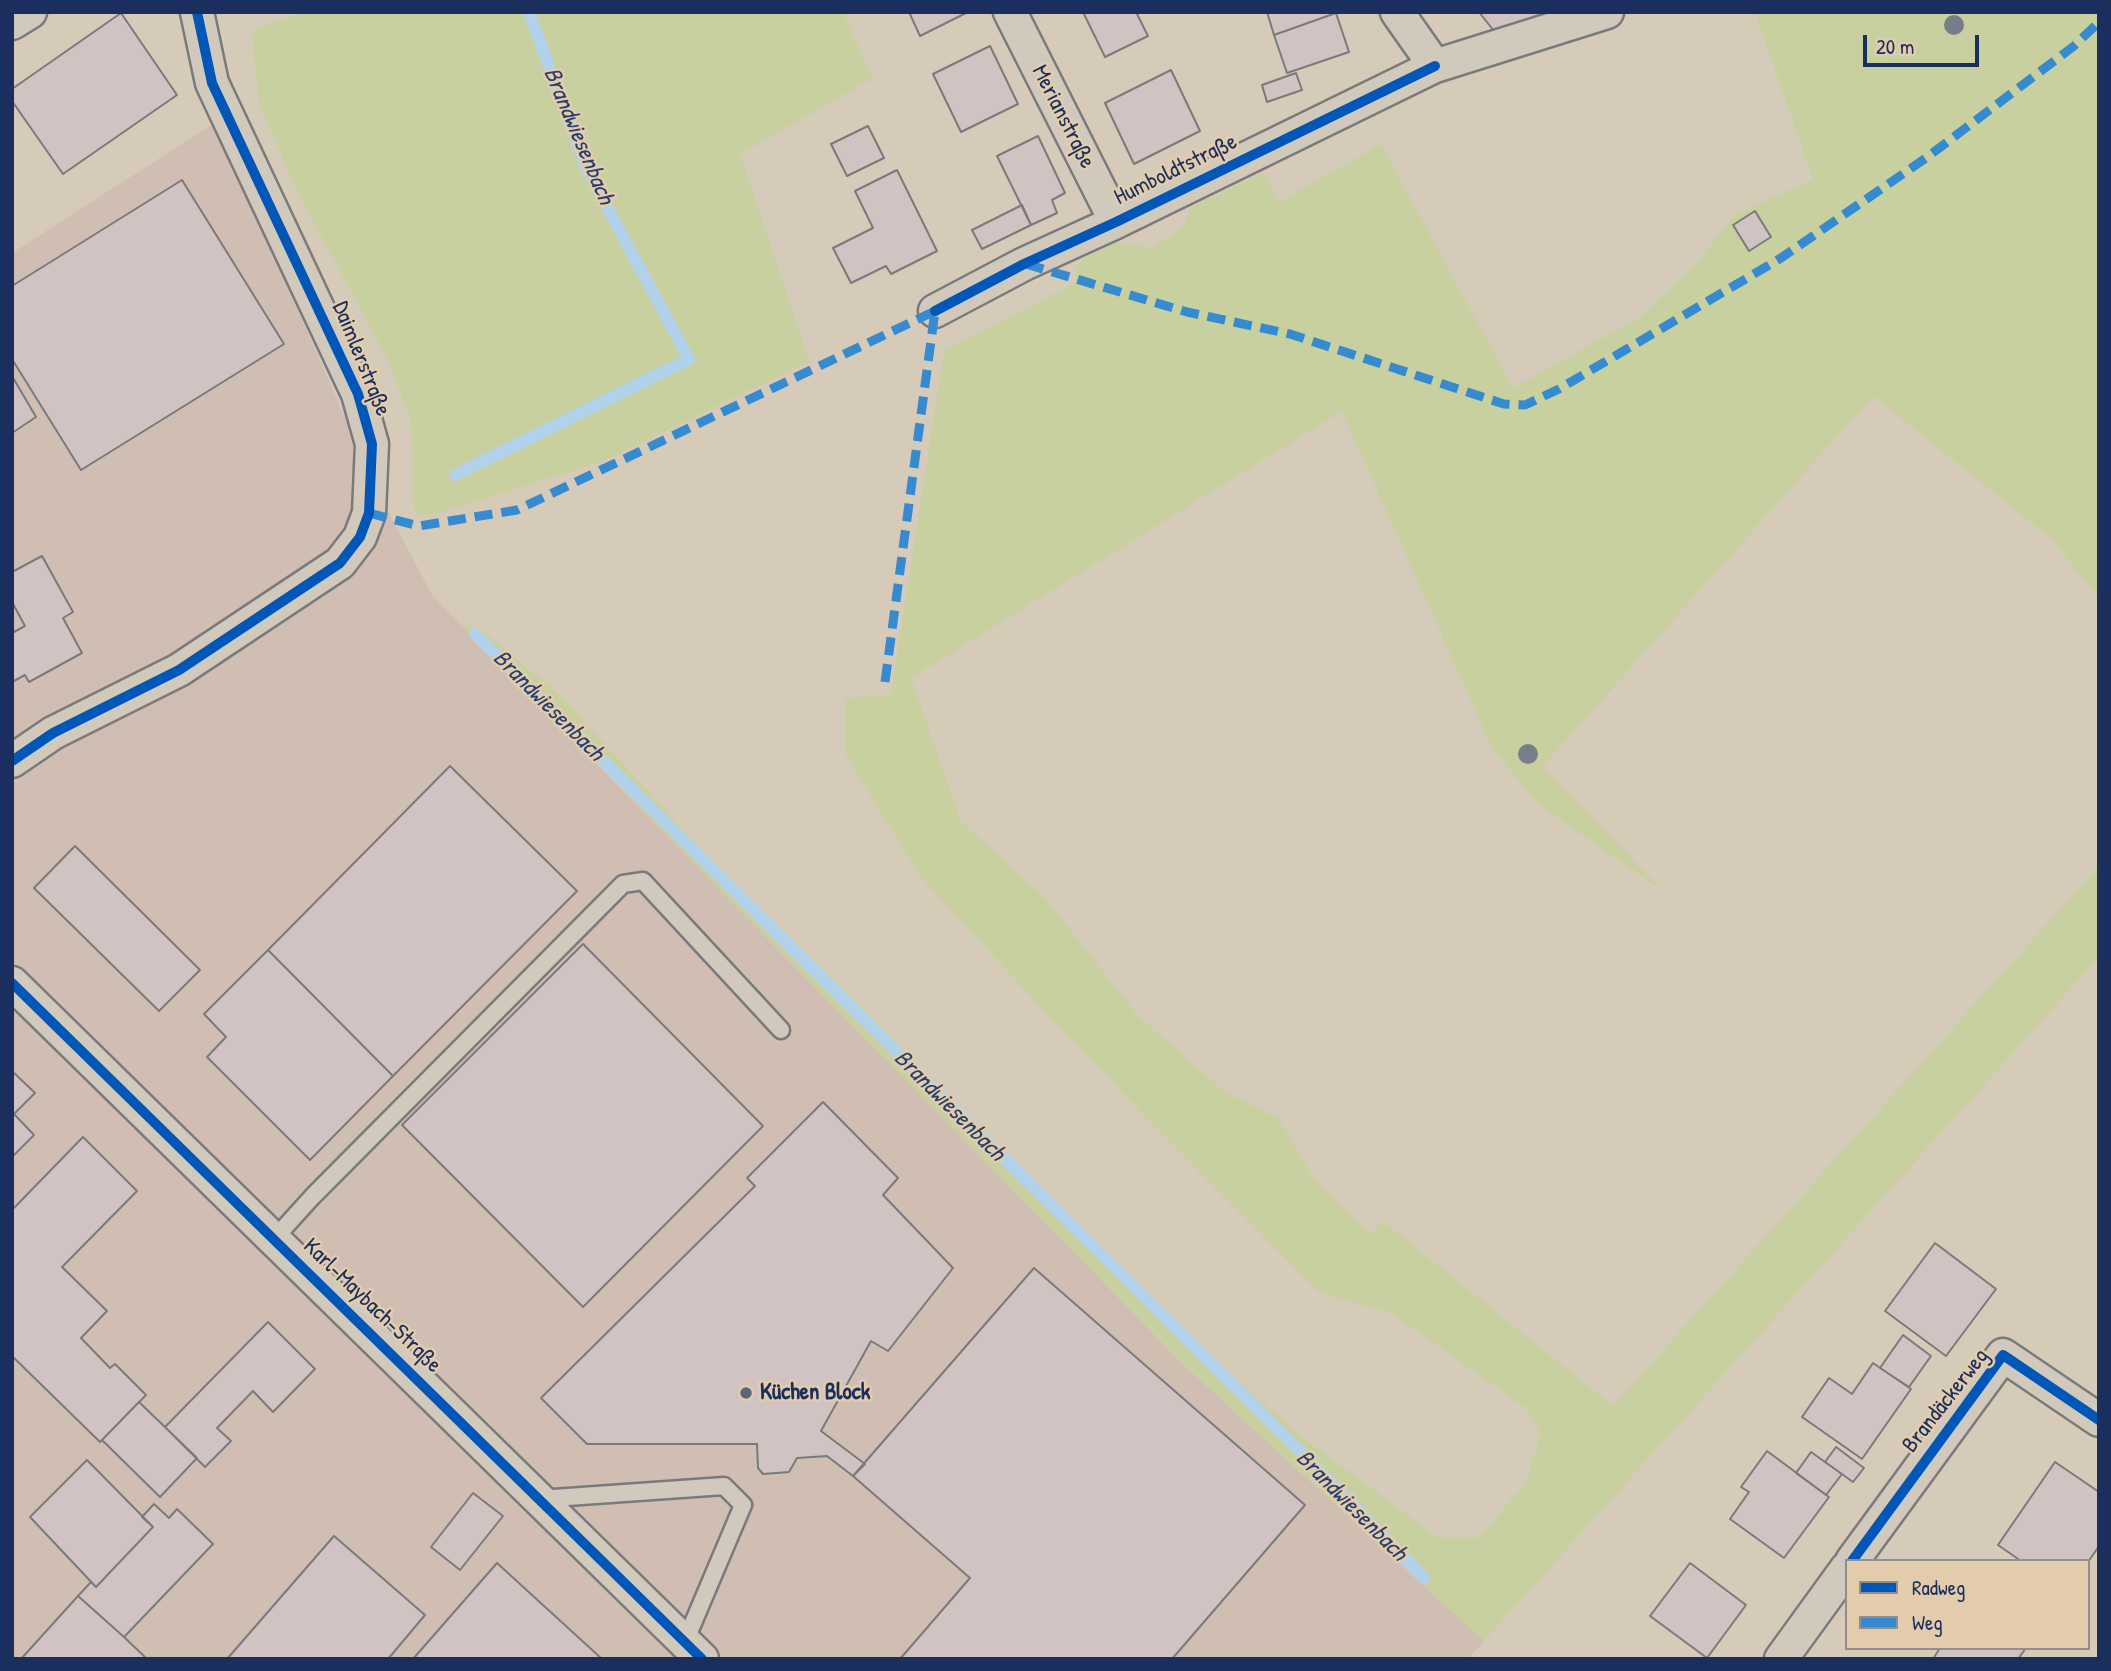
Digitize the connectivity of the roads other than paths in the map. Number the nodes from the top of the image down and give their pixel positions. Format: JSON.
{"nodes":[{"id":1,"x":30,"y":12,"type":"edge"},
{"id":2,"x":197,"y":12,"type":"edge"},
{"id":3,"x":1010,"y":12,"type":"edge"},
{"id":4,"x":1397,"y":12,"type":"edge"},
{"id":5,"x":1607,"y":12,"type":"edge"},
{"id":6,"x":12,"y":23,"type":"edge"},
{"id":7,"x":1436,"y":66,"type":"junction"},
{"id":8,"x":1116,"y":222,"type":"junction"},
{"id":9,"x":934,"y":311,"type":"dead end"},
{"id":10,"x":12,"y":761,"type":"edge"},
{"id":11,"x":12,"y":983,"type":"edge"},
{"id":12,"x":781,"y":1030,"type":"dead end"},
{"id":13,"x":274,"y":1239,"type":"junction"},
{"id":14,"x":2099,"y":1420,"type":"edge"},
{"id":15,"x":539,"y":1499,"type":"junction"},
{"id":16,"x":1853,"y":1559,"type":"edge"},
{"id":17,"x":1845,"y":1572,"type":"edge"},
{"id":18,"x":694,"y":1650,"type":"edge"},
{"id":19,"x":1781,"y":1659,"type":"edge"}],
"edges":[{"from":1,"to":6,"type":"street"},
{"from":2,"to":10,"type":"street","name":"Daimlerstraße"},
{"from":3,"to":8,"type":"street","name":"Merianstraße"},
{"from":4,"to":7,"type":"street"},
{"from":5,"to":7,"type":"street","name":"Humboldtstraße"},
{"from":7,"to":8,"type":"street","name":"Humboldtstraße"},
{"from":8,"to":9,"type":"street","name":"Humboldtstraße"},
{"from":11,"to":13,"type":"street","name":"Karl-Maybach-Straße"},
{"from":12,"to":13,"type":"lane"},
{"from":13,"to":15,"type":"street","name":"Karl-Maybach-Straße"},
{"from":14,"to":16,"type":"street","name":"Brandäckerweg"},
{"from":15,"to":18,"type":"street","name":"Karl-Maybach-Straße"},
{"from":15,"to":18,"type":"lane"},
{"from":17,"to":19,"type":"street"}]}
